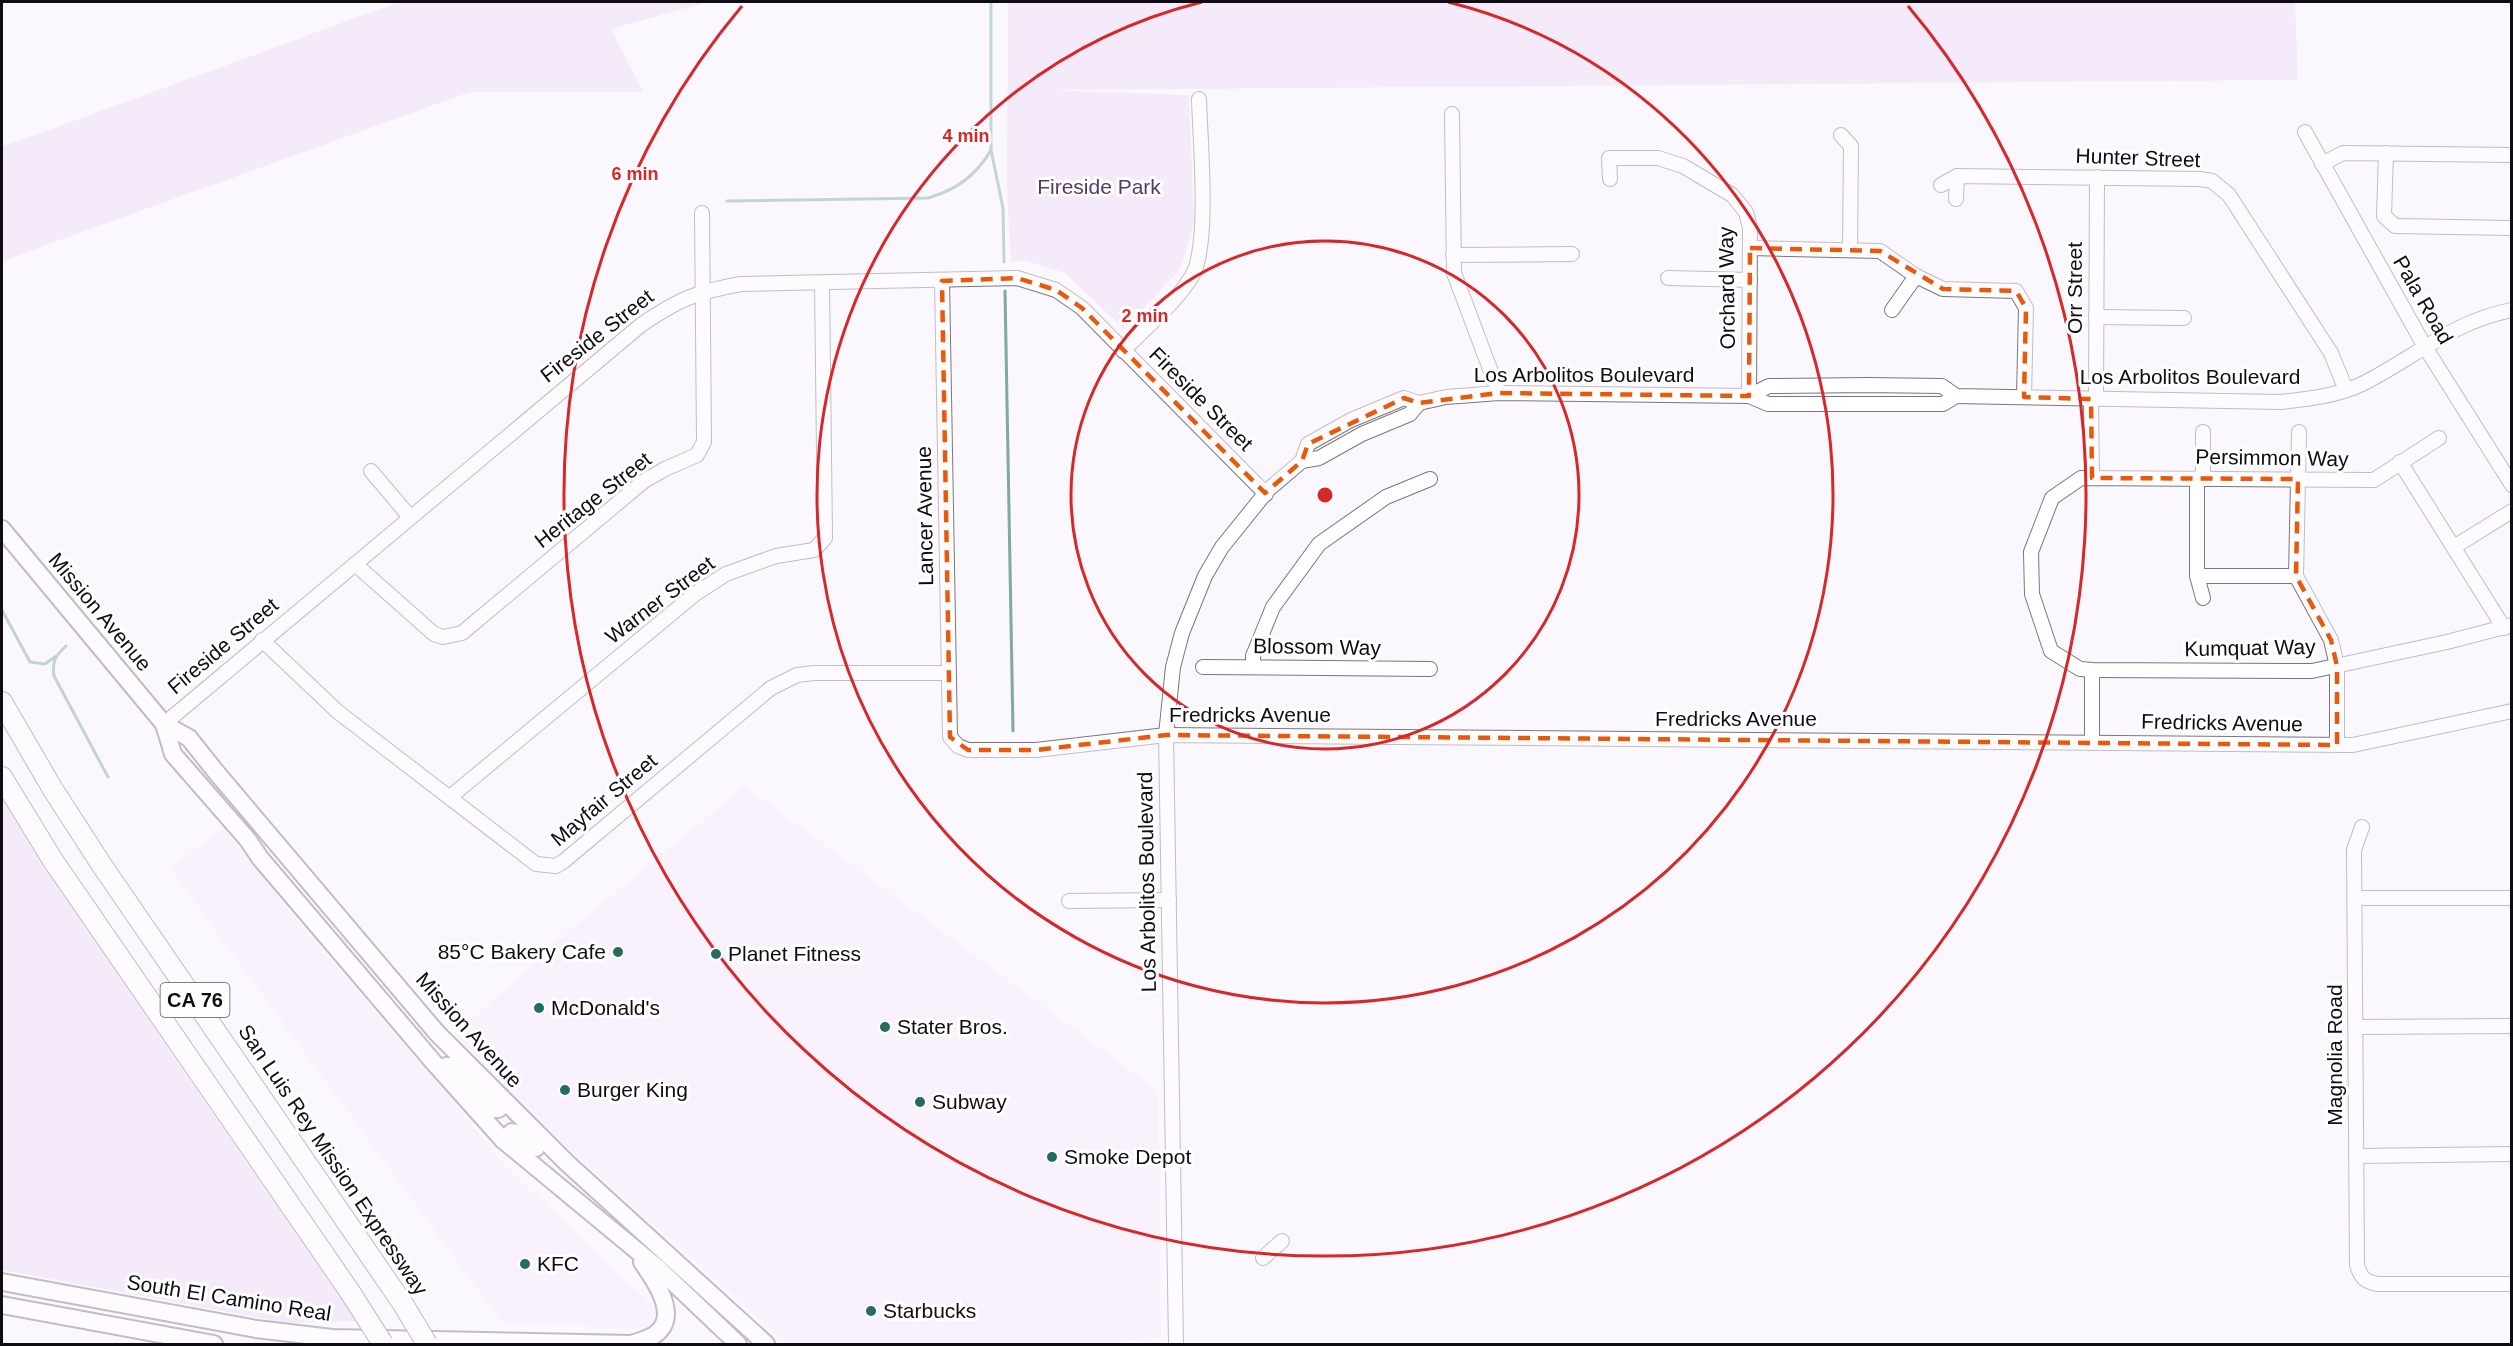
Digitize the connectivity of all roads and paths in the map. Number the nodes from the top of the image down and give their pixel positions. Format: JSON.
{"nodes":[{"id":1,"x":1199,"y":99,"type":"dead end"},
{"id":2,"x":1452,"y":114,"type":"dead end"},
{"id":3,"x":2305,"y":132,"type":"dead end"},
{"id":4,"x":1841,"y":135,"type":"dead end"},
{"id":5,"x":2386,"y":153,"type":"junction"},
{"id":6,"x":2511,"y":155,"type":"edge"},
{"id":7,"x":2322,"y":164,"type":"junction"},
{"id":8,"x":1957,"y":176,"type":"junction"},
{"id":9,"x":2097,"y":177,"type":"junction"},
{"id":10,"x":1610,"y":179,"type":"dead end"},
{"id":11,"x":1941,"y":184,"type":"dead end"},
{"id":12,"x":1956,"y":200,"type":"dead end"},
{"id":13,"x":702,"y":213,"type":"dead end"},
{"id":14,"x":2511,"y":228,"type":"edge"},
{"id":15,"x":1750,"y":248,"type":"junction"},
{"id":16,"x":1850,"y":250,"type":"junction"},
{"id":17,"x":1572,"y":254,"type":"dead end"},
{"id":18,"x":1453,"y":255,"type":"junction"},
{"id":19,"x":1916,"y":276,"type":"junction"},
{"id":20,"x":1668,"y":278,"type":"dead end"},
{"id":21,"x":1750,"y":280,"type":"junction"},
{"id":22,"x":942,"y":281,"type":"junction"},
{"id":23,"x":822,"y":283,"type":"junction"},
{"id":24,"x":704,"y":291,"type":"junction"},
{"id":25,"x":1892,"y":310,"type":"dead end"},
{"id":26,"x":2511,"y":310,"type":"edge"},
{"id":27,"x":2096,"y":317,"type":"junction"},
{"id":28,"x":2184,"y":318,"type":"dead end"},
{"id":29,"x":2425,"y":347,"type":"junction"},
{"id":30,"x":1124,"y":351,"type":"junction"},
{"id":31,"x":2346,"y":390,"type":"junction"},
{"id":32,"x":1498,"y":393,"type":"junction"},
{"id":33,"x":1749,"y":396,"type":"junction"},
{"id":34,"x":2024,"y":397,"type":"junction"},
{"id":35,"x":2093,"y":399,"type":"junction"},
{"id":36,"x":2203,"y":432,"type":"dead end"},
{"id":37,"x":2299,"y":432,"type":"dead end"},
{"id":38,"x":2439,"y":438,"type":"dead end"},
{"id":39,"x":2400,"y":462,"type":"junction"},
{"id":40,"x":371,"y":471,"type":"dead end"},
{"id":41,"x":2092,"y":478,"type":"junction"},
{"id":42,"x":2200,"y":478,"type":"junction"},
{"id":43,"x":1430,"y":479,"type":"dead end"},
{"id":44,"x":2298,"y":479,"type":"junction"},
{"id":45,"x":2511,"y":485,"type":"edge"},
{"id":46,"x":1266,"y":494,"type":"junction"},
{"id":47,"x":2511,"y":511,"type":"edge"},
{"id":48,"x":410,"y":518,"type":"junction"},
{"id":49,"x":2,"y":529,"type":"edge"},
{"id":50,"x":2454,"y":547,"type":"junction"},
{"id":51,"x":355,"y":564,"type":"junction"},
{"id":52,"x":2197,"y":576,"type":"junction"},
{"id":53,"x":2296,"y":576,"type":"junction"},
{"id":54,"x":2203,"y":598,"type":"dead end"},
{"id":55,"x":2508,"y":627,"type":"edge"},
{"id":56,"x":262,"y":640,"type":"junction"},
{"id":57,"x":1253,"y":666,"type":"junction"},
{"id":58,"x":2337,"y":666,"type":"junction"},
{"id":59,"x":1203,"y":667,"type":"dead end"},
{"id":60,"x":1430,"y":669,"type":"dead end"},
{"id":61,"x":2092,"y":670,"type":"junction"},
{"id":62,"x":948,"y":673,"type":"junction"},
{"id":63,"x":2,"y":702,"type":"edge"},
{"id":64,"x":2511,"y":711,"type":"edge"},
{"id":65,"x":164,"y":724,"type":"junction"},
{"id":66,"x":1166,"y":735,"type":"junction"},
{"id":67,"x":2092,"y":743,"type":"junction"},
{"id":68,"x":2337,"y":745,"type":"junction"},
{"id":69,"x":958,"y":746,"type":"joint"},
{"id":70,"x":2,"y":777,"type":"edge"},
{"id":71,"x":450,"y":797,"type":"junction"},
{"id":72,"x":2362,"y":826,"type":"dead end"},
{"id":73,"x":2355,"y":898,"type":"junction"},
{"id":74,"x":2511,"y":898,"type":"edge"},
{"id":75,"x":1168,"y":900,"type":"junction"},
{"id":76,"x":1070,"y":901,"type":"dead end"},
{"id":77,"x":321,"y":930,"type":"junction"},
{"id":78,"x":364,"y":944,"type":"junction"},
{"id":79,"x":346,"y":959,"type":"junction"},
{"id":80,"x":388,"y":973,"type":"junction"},
{"id":81,"x":2511,"y":1026,"type":"edge"},
{"id":82,"x":2356,"y":1027,"type":"junction"},
{"id":83,"x":435,"y":1064,"type":"junction"},
{"id":84,"x":506,"y":1103,"type":"junction"},
{"id":85,"x":503,"y":1140,"type":"junction"},
{"id":86,"x":2511,"y":1155,"type":"edge"},
{"id":87,"x":2356,"y":1156,"type":"junction"},
{"id":88,"x":567,"y":1163,"type":"junction"},
{"id":89,"x":567,"y":1194,"type":"junction"},
{"id":90,"x":629,"y":1218,"type":"junction"},
{"id":91,"x":1282,"y":1240,"type":"dead end"},
{"id":92,"x":627,"y":1242,"type":"junction"},
{"id":93,"x":1263,"y":1258,"type":"dead end"},
{"id":94,"x":2,"y":1282,"type":"edge"},
{"id":95,"x":2511,"y":1284,"type":"edge"},
{"id":96,"x":2,"y":1305,"type":"edge"},
{"id":97,"x":320,"y":1340,"type":"edge"},
{"id":98,"x":214,"y":1344,"type":"edge"},
{"id":99,"x":383,"y":1344,"type":"edge"},
{"id":100,"x":427,"y":1344,"type":"edge"},
{"id":101,"x":631,"y":1344,"type":"edge"},
{"id":102,"x":738,"y":1344,"type":"edge"},
{"id":103,"x":766,"y":1344,"type":"edge"},
{"id":104,"x":1176,"y":1344,"type":"edge"}],
"edges":[{"from":1,"to":30,"type":"street"},
{"from":2,"to":18,"type":"street"},
{"from":3,"to":7,"type":"street","name":"Pala Road"},
{"from":4,"to":16,"type":"street"},
{"from":5,"to":6,"type":"street"},
{"from":5,"to":7,"type":"street"},
{"from":5,"to":14,"type":"street"},
{"from":7,"to":29,"type":"street","name":"Pala Road"},
{"from":8,"to":9,"type":"street","name":"Hunter Street"},
{"from":8,"to":11,"type":"street","name":"Hunter Street"},
{"from":8,"to":12,"type":"street"},
{"from":9,"to":27,"type":"street","name":"Orr Street"},
{"from":9,"to":31,"type":"street","name":"Hunter Street"},
{"from":10,"to":15,"type":"street","name":"Orchard Way"},
{"from":13,"to":24,"type":"street","name":"Heritage Street"},
{"from":15,"to":16,"type":"street"},
{"from":15,"to":21,"type":"street","name":"Orchard Way"},
{"from":16,"to":19,"type":"street"},
{"from":17,"to":18,"type":"street"},
{"from":18,"to":32,"type":"street"},
{"from":19,"to":25,"type":"street"},
{"from":19,"to":34,"type":"street"},
{"from":20,"to":21,"type":"street"},
{"from":21,"to":33,"type":"street","name":"Orchard Way"},
{"from":22,"to":23,"type":"street","name":"Fireside Street"},
{"from":22,"to":30,"type":"street","name":"Fireside Street"},
{"from":22,"to":62,"type":"street","name":"Lancer Avenue"},
{"from":23,"to":24,"type":"street","name":"Fireside Street"},
{"from":23,"to":71,"type":"street","name":"Warner Street"},
{"from":24,"to":48,"type":"street","name":"Fireside Street"},
{"from":24,"to":51,"type":"street","name":"Heritage Street"},
{"from":26,"to":29,"type":"street","name":"Los Arbolitos Boulevard"},
{"from":27,"to":28,"type":"street"},
{"from":27,"to":35,"type":"street","name":"Orr Street"},
{"from":29,"to":31,"type":"street","name":"Los Arbolitos Boulevard"},
{"from":29,"to":45,"type":"street","name":"Pala Road"},
{"from":30,"to":46,"type":"street","name":"Fireside Street"},
{"from":31,"to":35,"type":"street","name":"Los Arbolitos Boulevard"},
{"from":32,"to":33,"type":"street","name":"Los Arbolitos Boulevard"},
{"from":32,"to":46,"type":"street","name":"Los Arbolitos Boulevard"},
{"from":33,"to":34,"type":"street","name":"Los Arbolitos Boulevard"},
{"from":34,"to":35,"type":"street","name":"Los Arbolitos Boulevard"},
{"from":35,"to":41,"type":"street","name":"Orr Street"},
{"from":36,"to":42,"type":"street"},
{"from":37,"to":44,"type":"street"},
{"from":38,"to":39,"type":"street","name":"Persimmon Way"},
{"from":39,"to":44,"type":"street","name":"Persimmon Way"},
{"from":39,"to":50,"type":"street"},
{"from":40,"to":48,"type":"street"},
{"from":41,"to":42,"type":"street","name":"Persimmon Way"},
{"from":41,"to":61,"type":"street"},
{"from":42,"to":44,"type":"street","name":"Persimmon Way"},
{"from":42,"to":52,"type":"street"},
{"from":43,"to":57,"type":"street"},
{"from":44,"to":53,"type":"street"},
{"from":46,"to":66,"type":"street","name":"Los Arbolitos Boulevard"},
{"from":47,"to":50,"type":"street"},
{"from":48,"to":51,"type":"street","name":"Fireside Street"},
{"from":49,"to":65,"type":"main road","name":"Mission Avenue"},
{"from":50,"to":55,"type":"street"},
{"from":51,"to":56,"type":"street","name":"Fireside Street"},
{"from":52,"to":53,"type":"street"},
{"from":52,"to":54,"type":"street"},
{"from":53,"to":58,"type":"street"},
{"from":55,"to":58,"type":"street","name":"Kumquat Way"},
{"from":56,"to":65,"type":"street","name":"Fireside Street"},
{"from":56,"to":71,"type":"street","name":"Mayfair Street"},
{"from":57,"to":59,"type":"street","name":"Blossom Way"},
{"from":57,"to":60,"type":"street","name":"Blossom Way"},
{"from":58,"to":61,"type":"street","name":"Kumquat Way"},
{"from":58,"to":68,"type":"street"},
{"from":61,"to":67,"type":"street"},
{"from":62,"to":69,"type":"street","name":"Lancer Avenue"},
{"from":62,"to":71,"type":"street","name":"Mayfair Street"},
{"from":63,"to":100,"type":"highway","name":"San Luis Rey Mission Expressway","number":"CA 76","bridge":true},
{"from":64,"to":68,"type":"street","name":"Fredricks Avenue"},
{"from":65,"to":77,"type":"main road","name":"Mission Avenue"},
{"from":65,"to":78,"type":"main road","name":"Mission Avenue"},
{"from":66,"to":67,"type":"street","name":"Fredricks Avenue"},
{"from":66,"to":69,"type":"street","name":"Fredricks Avenue"},
{"from":66,"to":75,"type":"street","name":"Los Arbolitos Boulevard"},
{"from":67,"to":68,"type":"street","name":"Fredricks Avenue"},
{"from":70,"to":99,"type":"highway","number":"CA 76","bridge":true},
{"from":72,"to":73,"type":"street","name":"Magnolia Road"},
{"from":73,"to":74,"type":"street"},
{"from":73,"to":82,"type":"street","name":"Magnolia Road"},
{"from":75,"to":76,"type":"street"},
{"from":75,"to":104,"type":"street","name":"Los Arbolitos Boulevard"},
{"from":77,"to":78,"type":"main road"},
{"from":77,"to":79,"type":"main road","name":"Mission Avenue"},
{"from":78,"to":80,"type":"main road","name":"Mission Avenue"},
{"from":79,"to":80,"type":"main road"},
{"from":79,"to":83,"type":"main road","name":"Mission Avenue"},
{"from":80,"to":84,"type":"main road","name":"Mission Avenue"},
{"from":81,"to":82,"type":"street"},
{"from":82,"to":87,"type":"street","name":"Magnolia Road"},
{"from":83,"to":84,"type":"main road"},
{"from":83,"to":85,"type":"main road","name":"Mission Avenue"},
{"from":84,"to":88,"type":"main road","name":"Mission Avenue"},
{"from":85,"to":88,"type":"main road"},
{"from":85,"to":89,"type":"main road","name":"Mission Avenue"},
{"from":86,"to":87,"type":"street"},
{"from":87,"to":95,"type":"street","name":"Magnolia Road"},
{"from":88,"to":90,"type":"main road","name":"Mission Avenue"},
{"from":89,"to":90,"type":"main road"},
{"from":89,"to":92,"type":"main road","name":"Mission Avenue"},
{"from":90,"to":103,"type":"main road","name":"Mission Avenue"},
{"from":91,"to":93,"type":"street"},
{"from":92,"to":101,"type":"main road"},
{"from":92,"to":102,"type":"main road","name":"Mission Avenue"},
{"from":94,"to":97,"type":"main road","name":"South El Camino Real"},
{"from":96,"to":98,"type":"main road"},
{"from":97,"to":101,"type":"main road","name":"South El Camino Real"}]}
